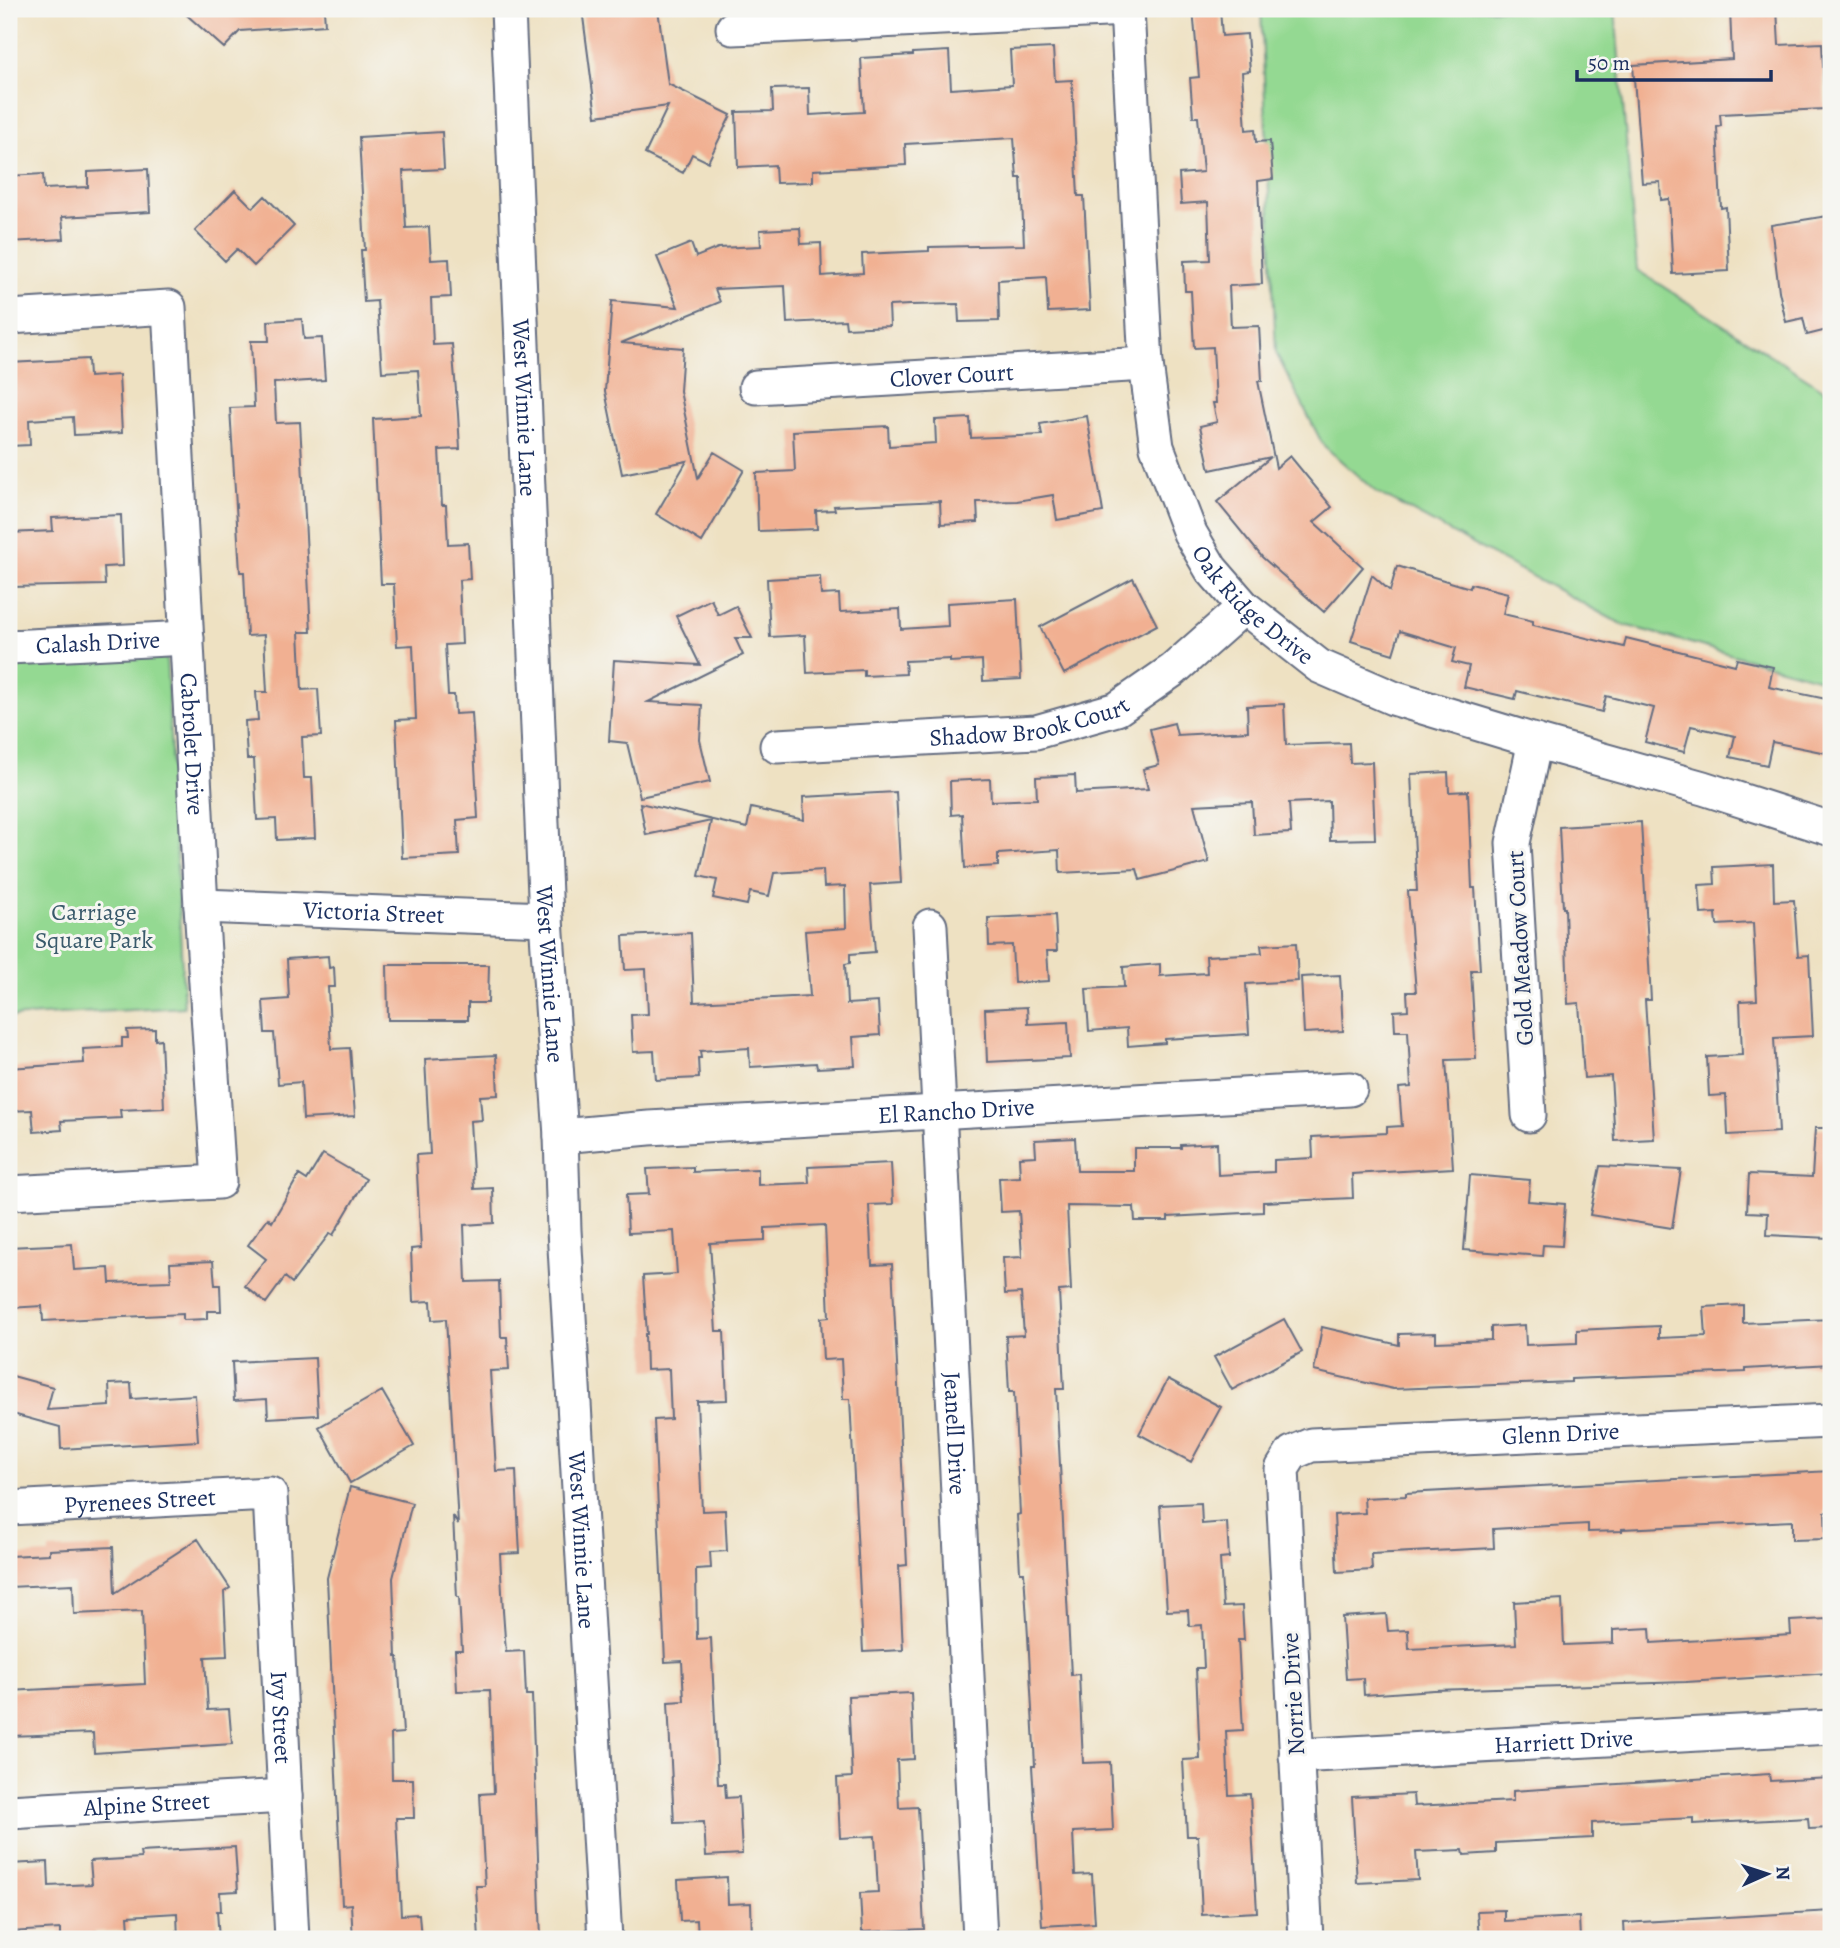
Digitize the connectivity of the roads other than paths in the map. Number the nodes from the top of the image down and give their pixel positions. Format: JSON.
{"nodes":[{"id":1,"x":508,"y":9,"type":"edge"},
{"id":2,"x":1127,"y":9,"type":"edge"},
{"id":3,"x":733,"y":28,"type":"dead end"},
{"id":4,"x":9,"y":317,"type":"edge"},
{"id":5,"x":1146,"y":364,"type":"junction"},
{"id":6,"x":756,"y":387,"type":"dead end"},
{"id":7,"x":1244,"y":607,"type":"junction"},
{"id":8,"x":187,"y":638,"type":"junction"},
{"id":9,"x":9,"y":647,"type":"edge"},
{"id":10,"x":1535,"y":741,"type":"junction"},
{"id":11,"x":778,"y":746,"type":"dead end"},
{"id":12,"x":1831,"y":829,"type":"edge"},
{"id":13,"x":201,"y":906,"type":"junction"},
{"id":14,"x":546,"y":919,"type":"junction"},
{"id":15,"x":930,"y":926,"type":"dead end"},
{"id":16,"x":1350,"y":1089,"type":"dead end"},
{"id":17,"x":938,"y":1113,"type":"junction"},
{"id":18,"x":1529,"y":1115,"type":"dead end"},
{"id":19,"x":561,"y":1136,"type":"junction"},
{"id":20,"x":9,"y":1193,"type":"edge"},
{"id":21,"x":1831,"y":1422,"type":"edge"},
{"id":22,"x":1292,"y":1452,"type":"joint"},
{"id":23,"x":270,"y":1494,"type":"joint"},
{"id":24,"x":9,"y":1508,"type":"edge"},
{"id":25,"x":1831,"y":1727,"type":"edge"},
{"id":26,"x":1296,"y":1756,"type":"junction"},
{"id":27,"x":285,"y":1796,"type":"junction"},
{"id":28,"x":9,"y":1812,"type":"edge"},
{"id":29,"x":292,"y":1939,"type":"edge"},
{"id":30,"x":605,"y":1939,"type":"edge"},
{"id":31,"x":979,"y":1939,"type":"edge"},
{"id":32,"x":1306,"y":1939,"type":"edge"}],
"edges":[{"from":1,"to":14,"type":"street","name":"West Winnie Lane"},
{"from":2,"to":3,"type":"street"},
{"from":2,"to":5,"type":"street","name":"Oak Ridge Drive"},
{"from":4,"to":8,"type":"street","name":"Cabrolet Drive"},
{"from":5,"to":6,"type":"street","name":"Clover Court"},
{"from":5,"to":7,"type":"street","name":"Oak Ridge Drive"},
{"from":7,"to":10,"type":"street","name":"Oak Ridge Drive"},
{"from":7,"to":11,"type":"street","name":"Shadow Brook Court"},
{"from":8,"to":9,"type":"street","name":"Calash Drive"},
{"from":8,"to":13,"type":"street","name":"Cabrolet Drive"},
{"from":10,"to":12,"type":"street","name":"Oak Ridge Drive"},
{"from":10,"to":18,"type":"street","name":"Gold Meadow Court"},
{"from":13,"to":14,"type":"street","name":"Victoria Street"},
{"from":13,"to":20,"type":"street","name":"Cabrolet Drive"},
{"from":14,"to":19,"type":"street","name":"West Winnie Lane"},
{"from":15,"to":17,"type":"street","name":"Jeanell Drive"},
{"from":16,"to":17,"type":"street","name":"El Rancho Drive"},
{"from":17,"to":19,"type":"street","name":"El Rancho Drive"},
{"from":17,"to":31,"type":"street","name":"Jeanell Drive"},
{"from":19,"to":30,"type":"street","name":"West Winnie Lane"},
{"from":21,"to":22,"type":"street","name":"Glenn Drive"},
{"from":22,"to":26,"type":"street","name":"Norrie Drive"},
{"from":23,"to":24,"type":"street","name":"Pyrenees Street"},
{"from":23,"to":27,"type":"street","name":"Ivy Street"},
{"from":25,"to":26,"type":"street","name":"Harriett Drive"},
{"from":26,"to":32,"type":"street","name":"Norrie Drive"},
{"from":27,"to":28,"type":"street","name":"Alpine Street"},
{"from":27,"to":29,"type":"street","name":"Ivy Street"}]}
